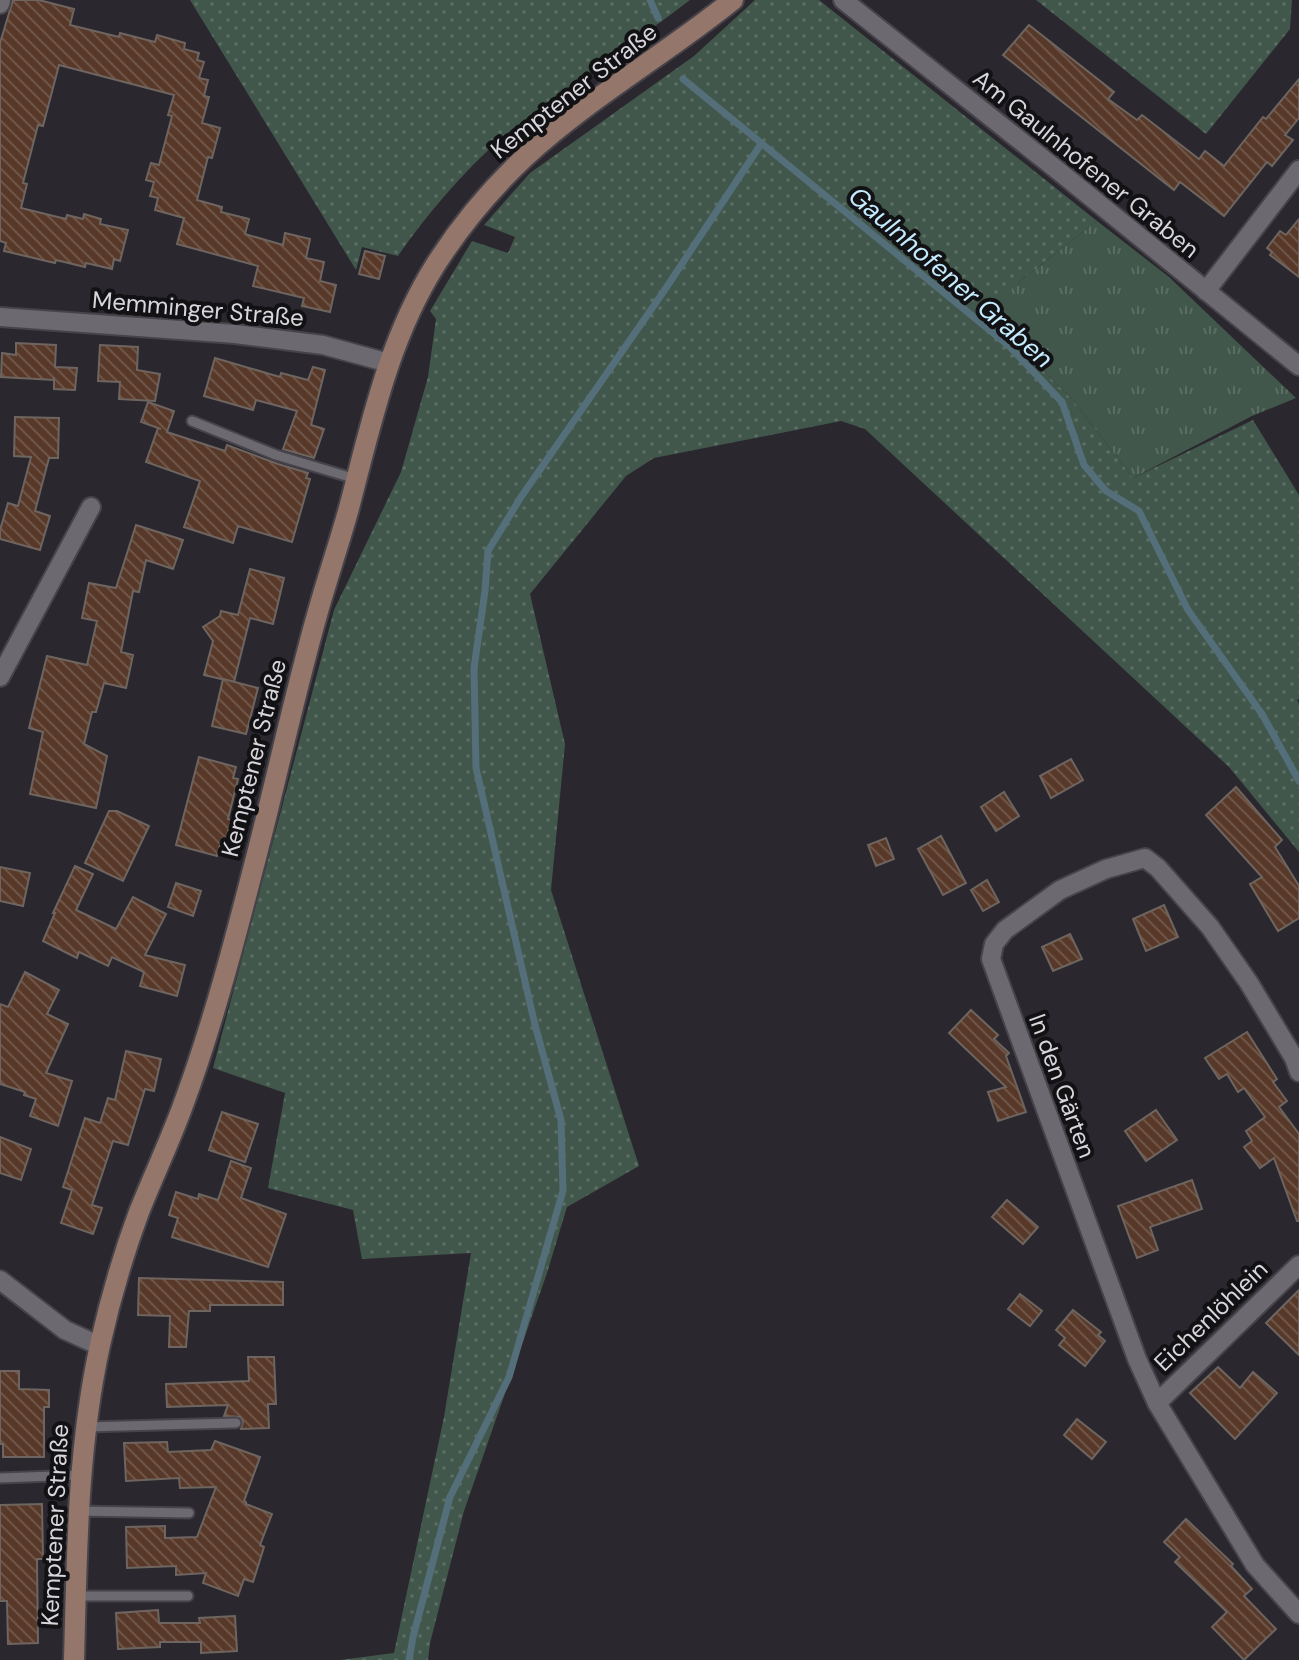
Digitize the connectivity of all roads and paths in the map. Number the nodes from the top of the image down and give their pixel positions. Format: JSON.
{"nodes":[{"id":1,"x":733,"y":0,"type":"edge"},
{"id":2,"x":843,"y":0,"type":"edge"},
{"id":3,"x":1299,"y":170,"type":"edge"},
{"id":4,"x":1206,"y":291,"type":"junction"},
{"id":5,"x":0,"y":317,"type":"edge"},
{"id":6,"x":389,"y":363,"type":"junction"},
{"id":7,"x":1299,"y":366,"type":"edge"},
{"id":8,"x":192,"y":421,"type":"dead end"},
{"id":9,"x":356,"y":479,"type":"junction"},
{"id":10,"x":91,"y":507,"type":"dead end"},
{"id":11,"x":0,"y":677,"type":"edge"},
{"id":12,"x":1297,"y":1062,"type":"edge"},
{"id":13,"x":1299,"y":1265,"type":"edge"},
{"id":14,"x":0,"y":1280,"type":"edge"},
{"id":15,"x":100,"y":1346,"type":"junction"},
{"id":16,"x":1157,"y":1403,"type":"junction"},
{"id":17,"x":236,"y":1423,"type":"dead end"},
{"id":18,"x":85,"y":1427,"type":"junction"},
{"id":19,"x":80,"y":1475,"type":"junction"},
{"id":20,"x":0,"y":1478,"type":"edge"},
{"id":21,"x":78,"y":1511,"type":"junction"},
{"id":22,"x":189,"y":1513,"type":"dead end"},
{"id":23,"x":76,"y":1596,"type":"junction"},
{"id":24,"x":188,"y":1596,"type":"dead end"},
{"id":25,"x":1299,"y":1614,"type":"edge"},
{"id":26,"x":74,"y":1660,"type":"edge"}],
"edges":[{"from":1,"to":6,"type":"street","name":"Kemptener Straße"},
{"from":2,"to":4,"type":"street","name":"Am Gaulnhofener Graben"},
{"from":3,"to":4,"type":"street"},
{"from":4,"to":7,"type":"street","name":"Am Gaulnhofener Graben"},
{"from":5,"to":6,"type":"street","name":"Memminger Straße"},
{"from":6,"to":9,"type":"street","name":"Kemptener Straße"},
{"from":8,"to":9,"type":"lane"},
{"from":9,"to":15,"type":"street","name":"Kemptener Straße"},
{"from":10,"to":11,"type":"street"},
{"from":12,"to":16,"type":"street","name":"In den Gärten"},
{"from":13,"to":16,"type":"street","name":"Eichenlöhlein"},
{"from":14,"to":15,"type":"street"},
{"from":15,"to":18,"type":"street","name":"Kemptener Straße"},
{"from":16,"to":25,"type":"street","name":"In den Gärten"},
{"from":17,"to":18,"type":"lane"},
{"from":18,"to":19,"type":"street","name":"Kemptener Straße"},
{"from":19,"to":20,"type":"lane"},
{"from":19,"to":21,"type":"street","name":"Kemptener Straße"},
{"from":21,"to":22,"type":"lane"},
{"from":21,"to":23,"type":"street","name":"Kemptener Straße"},
{"from":23,"to":24,"type":"lane"},
{"from":23,"to":26,"type":"street","name":"Kemptener Straße"}]}
